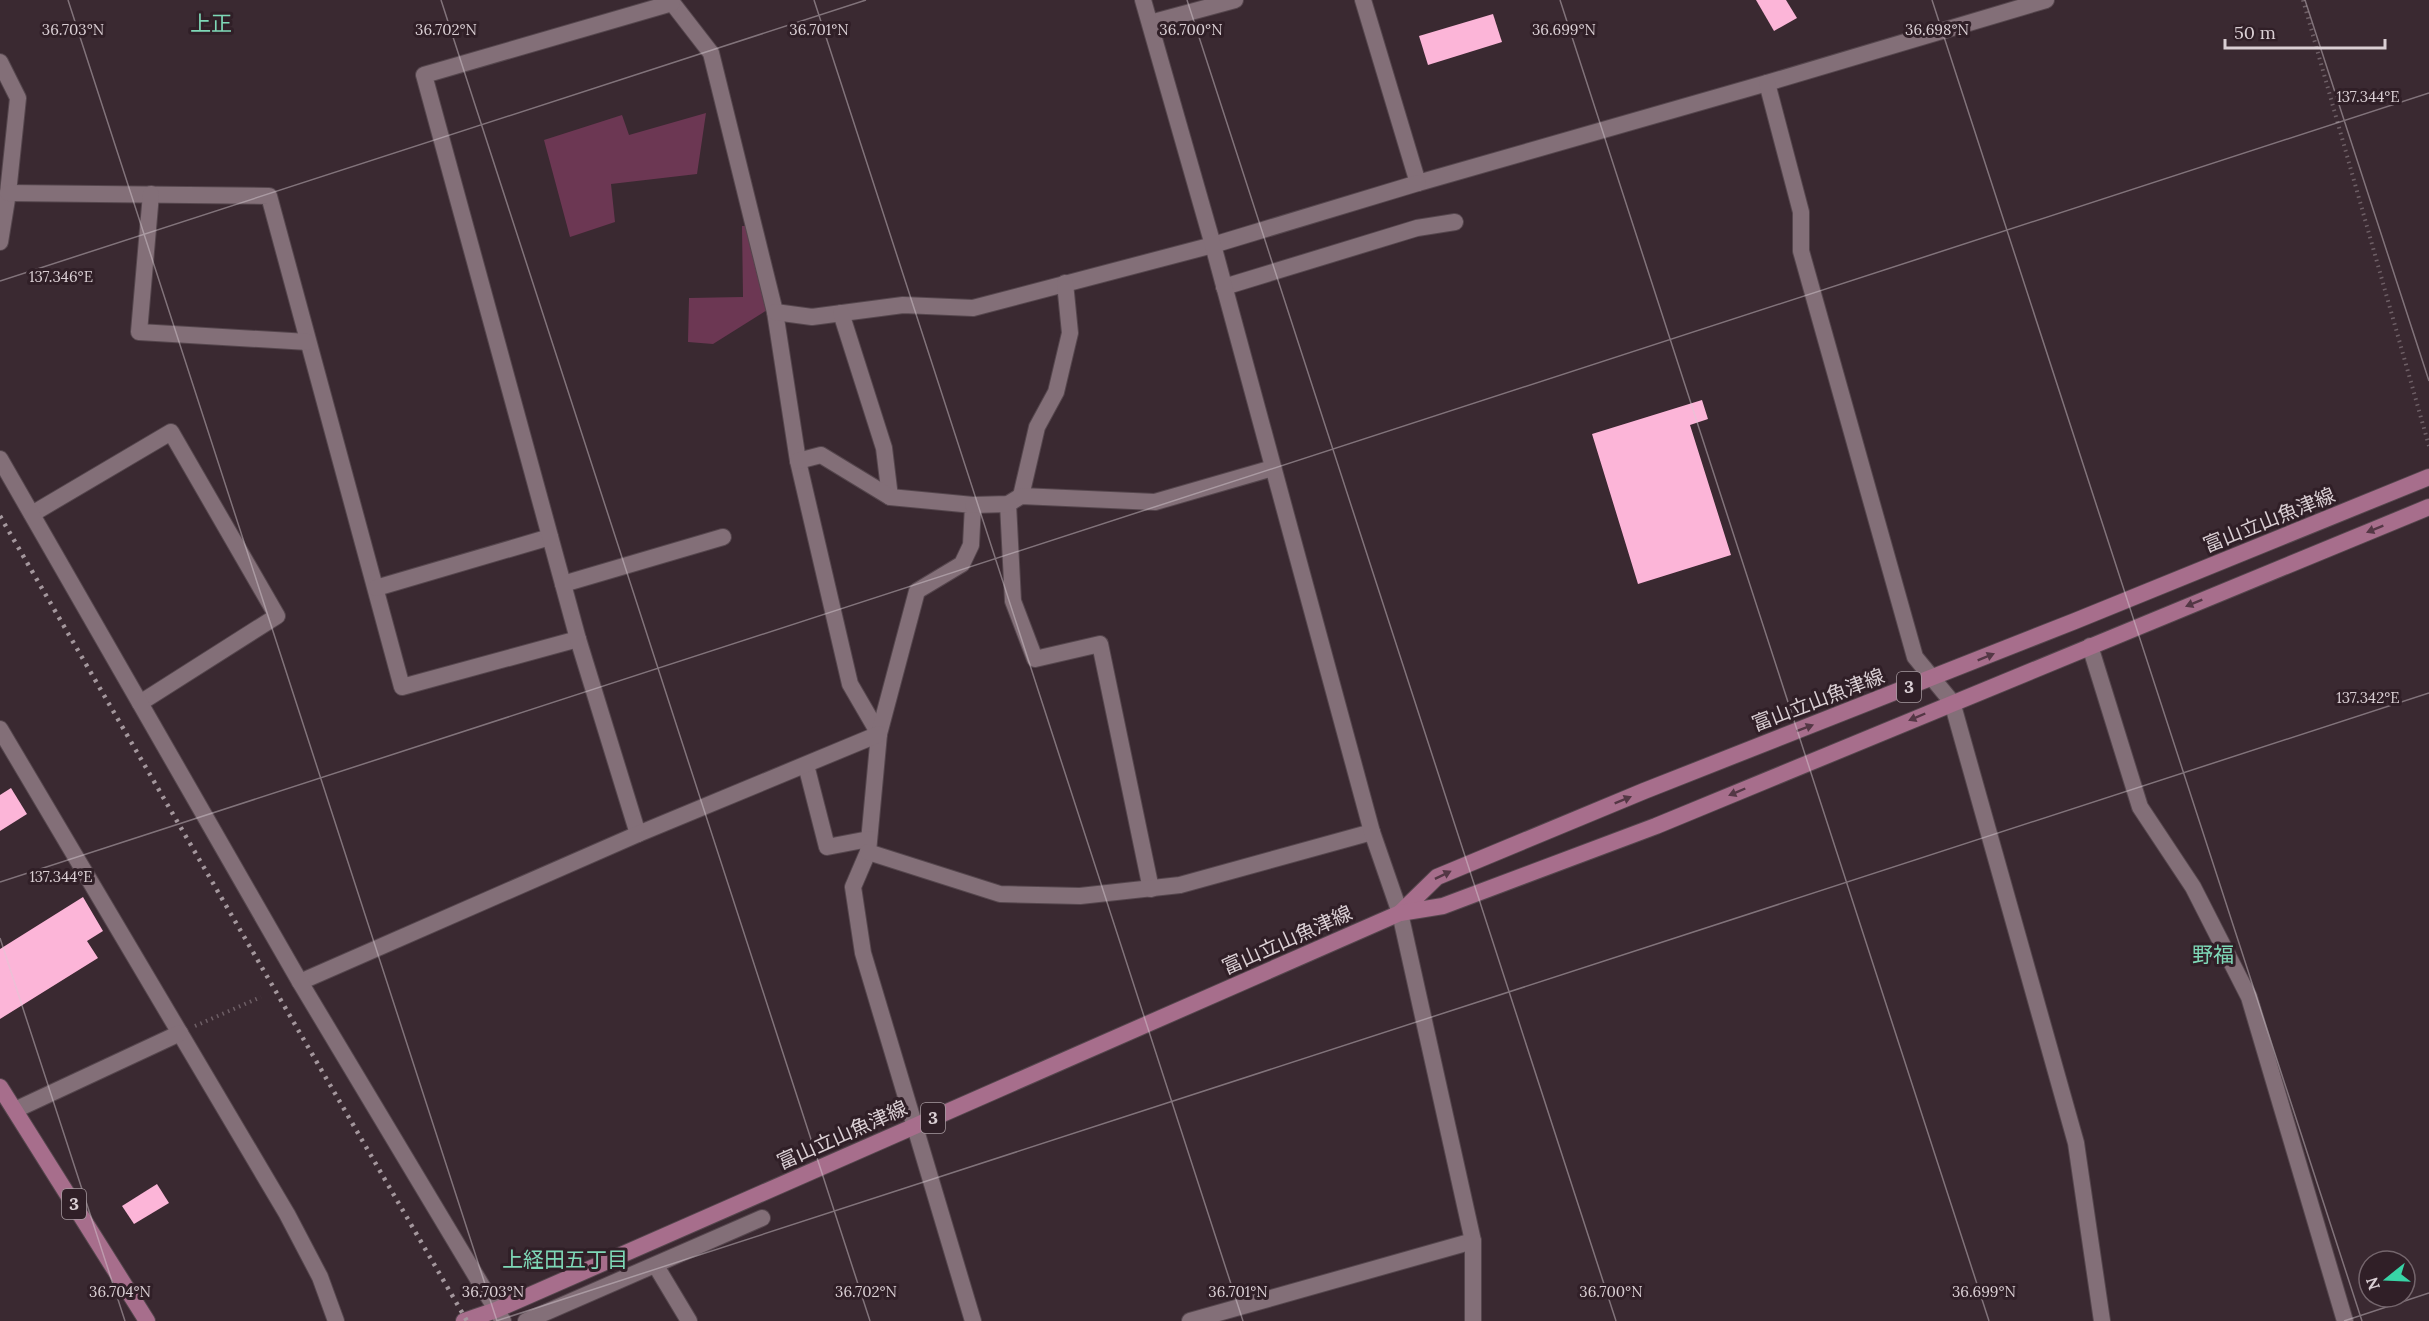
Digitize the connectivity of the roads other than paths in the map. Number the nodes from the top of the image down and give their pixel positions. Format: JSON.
{"nodes":[{"id":1,"x":1143,"y":0,"type":"edge"},
{"id":2,"x":1235,"y":0,"type":"edge"},
{"id":3,"x":1363,"y":0,"type":"edge"},
{"id":4,"x":2046,"y":0,"type":"edge"},
{"id":5,"x":671,"y":1,"type":"edge"},
{"id":6,"x":1149,"y":23,"type":"junction"},
{"id":7,"x":0,"y":62,"type":"edge"},
{"id":8,"x":1767,"y":83,"type":"junction"},
{"id":9,"x":1418,"y":183,"type":"junction"},
{"id":10,"x":8,"y":193,"type":"junction"},
{"id":11,"x":151,"y":195,"type":"junction"},
{"id":12,"x":1455,"y":222,"type":"dead end"},
{"id":13,"x":0,"y":242,"type":"edge"},
{"id":14,"x":1213,"y":245,"type":"junction"},
{"id":15,"x":1065,"y":284,"type":"junction"},
{"id":16,"x":1224,"y":286,"type":"junction"},
{"id":17,"x":775,"y":312,"type":"junction"},
{"id":18,"x":841,"y":313,"type":"junction"},
{"id":19,"x":308,"y":342,"type":"junction"},
{"id":20,"x":0,"y":459,"type":"edge"},
{"id":21,"x":798,"y":461,"type":"junction"},
{"id":22,"x":1273,"y":468,"type":"junction"},
{"id":23,"x":2429,"y":477,"type":"edge"},
{"id":24,"x":890,"y":497,"type":"junction"},
{"id":25,"x":1014,"y":500,"type":"junction"},
{"id":26,"x":973,"y":505,"type":"junction"},
{"id":27,"x":2429,"y":507,"type":"edge"},
{"id":28,"x":32,"y":514,"type":"junction"},
{"id":29,"x":550,"y":537,"type":"junction"},
{"id":30,"x":723,"y":537,"type":"dead end"},
{"id":31,"x":563,"y":584,"type":"junction"},
{"id":32,"x":376,"y":588,"type":"junction"},
{"id":33,"x":578,"y":639,"type":"junction"},
{"id":34,"x":2090,"y":646,"type":"junction"},
{"id":35,"x":1932,"y":678,"type":"junction"},
{"id":36,"x":1952,"y":702,"type":"junction"},
{"id":37,"x":140,"y":703,"type":"junction"},
{"id":38,"x":0,"y":729,"type":"edge"},
{"id":39,"x":879,"y":734,"type":"junction"},
{"id":40,"x":806,"y":765,"type":"junction"},
{"id":41,"x":1372,"y":832,"type":"junction"},
{"id":42,"x":638,"y":834,"type":"junction"},
{"id":43,"x":869,"y":846,"type":"junction"},
{"id":44,"x":1152,"y":889,"type":"junction"},
{"id":45,"x":1400,"y":914,"type":"junction"},
{"id":46,"x":300,"y":982,"type":"junction"},
{"id":47,"x":180,"y":1033,"type":"junction"},
{"id":48,"x":0,"y":1087,"type":"edge"},
{"id":49,"x":15,"y":1110,"type":"junction"},
{"id":50,"x":915,"y":1126,"type":"junction"},
{"id":51,"x":762,"y":1218,"type":"dead end"},
{"id":52,"x":1473,"y":1241,"type":"junction"},
{"id":53,"x":656,"y":1266,"type":"junction"},
{"id":54,"x":499,"y":1315,"type":"edge"},
{"id":55,"x":147,"y":1321,"type":"edge"},
{"id":56,"x":336,"y":1321,"type":"edge"},
{"id":57,"x":464,"y":1321,"type":"edge"},
{"id":58,"x":526,"y":1321,"type":"edge"},
{"id":59,"x":689,"y":1321,"type":"edge"},
{"id":60,"x":973,"y":1321,"type":"edge"},
{"id":61,"x":1190,"y":1321,"type":"edge"},
{"id":62,"x":1473,"y":1321,"type":"edge"},
{"id":63,"x":2102,"y":1321,"type":"edge"},
{"id":64,"x":2345,"y":1321,"type":"edge"}],
"edges":[{"from":1,"to":6,"type":"street"},
{"from":2,"to":6,"type":"street"},
{"from":3,"to":9,"type":"street"},
{"from":4,"to":8,"type":"street"},
{"from":5,"to":17,"type":"street"},
{"from":5,"to":29,"type":"street"},
{"from":6,"to":14,"type":"street"},
{"from":7,"to":10,"type":"street"},
{"from":8,"to":9,"type":"street"},
{"from":8,"to":35,"type":"street"},
{"from":9,"to":14,"type":"street"},
{"from":10,"to":11,"type":"street"},
{"from":10,"to":13,"type":"street"},
{"from":11,"to":19,"type":"street"},
{"from":11,"to":19,"type":"street"},
{"from":12,"to":16,"type":"street"},
{"from":14,"to":15,"type":"street"},
{"from":14,"to":16,"type":"street"},
{"from":15,"to":18,"type":"street"},
{"from":15,"to":25,"type":"street"},
{"from":16,"to":22,"type":"street"},
{"from":17,"to":18,"type":"street"},
{"from":17,"to":21,"type":"street"},
{"from":18,"to":24,"type":"street"},
{"from":19,"to":32,"type":"street"},
{"from":20,"to":28,"type":"street"},
{"from":21,"to":24,"type":"street"},
{"from":21,"to":39,"type":"street"},
{"from":22,"to":25,"type":"street"},
{"from":22,"to":41,"type":"street"},
{"from":35,"to":23,"type":"main road","name":"富山立山魚津線","number":"3","one_way":true},
{"from":24,"to":26,"type":"street"},
{"from":25,"to":26,"type":"street"},
{"from":25,"to":44,"type":"street"},
{"from":26,"to":39,"type":"street"},
{"from":27,"to":34,"type":"main road","name":"富山立山魚津線","number":"3","one_way":true},
{"from":28,"to":37,"type":"street"},
{"from":28,"to":37,"type":"street"},
{"from":29,"to":31,"type":"street"},
{"from":29,"to":32,"type":"street"},
{"from":30,"to":31,"type":"street"},
{"from":31,"to":33,"type":"street"},
{"from":32,"to":33,"type":"street"},
{"from":33,"to":42,"type":"street"},
{"from":34,"to":36,"type":"main road","name":"富山立山魚津線","number":"3"},
{"from":34,"to":64,"type":"street"},
{"from":35,"to":36,"type":"street"},
{"from":45,"to":35,"type":"main road","name":"富山立山魚津線","number":"3","one_way":true},
{"from":36,"to":45,"type":"main road","name":"富山立山魚津線","number":"3","one_way":true},
{"from":36,"to":63,"type":"street"},
{"from":37,"to":46,"type":"street"},
{"from":38,"to":47,"type":"street"},
{"from":39,"to":40,"type":"street"},
{"from":39,"to":43,"type":"street"},
{"from":40,"to":42,"type":"street"},
{"from":40,"to":43,"type":"street"},
{"from":41,"to":44,"type":"street"},
{"from":41,"to":45,"type":"street"},
{"from":42,"to":46,"type":"street"},
{"from":43,"to":44,"type":"street"},
{"from":43,"to":50,"type":"street"},
{"from":45,"to":50,"type":"main road","name":"富山立山魚津線","number":"3"},
{"from":45,"to":52,"type":"street"},
{"from":46,"to":54,"type":"street"},
{"from":47,"to":49,"type":"street"},
{"from":47,"to":56,"type":"street"},
{"from":48,"to":49,"type":"main road","number":"3"},
{"from":49,"to":55,"type":"main road","number":"3"},
{"from":50,"to":54,"type":"main road","name":"富山立山魚津線","number":"3"},
{"from":50,"to":60,"type":"street"},
{"from":51,"to":53,"type":"street"},
{"from":52,"to":61,"type":"street"},
{"from":52,"to":62,"type":"street"},
{"from":53,"to":58,"type":"street"},
{"from":53,"to":59,"type":"street"},
{"from":54,"to":57,"type":"main road","name":"富山立山魚津線","number":"3"}]}
